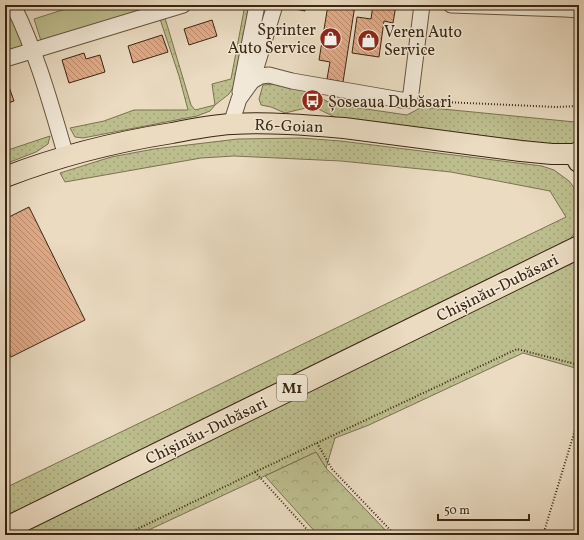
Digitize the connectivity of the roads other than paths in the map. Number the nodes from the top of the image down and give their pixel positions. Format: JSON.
{"nodes":[{"id":1,"x":13,"y":5,"type":"edge"},
{"id":2,"x":182,"y":5,"type":"edge"},
{"id":3,"x":257,"y":5,"type":"edge"},
{"id":4,"x":275,"y":5,"type":"edge"},
{"id":5,"x":422,"y":5,"type":"edge"},
{"id":6,"x":451,"y":5,"type":"edge"},
{"id":7,"x":570,"y":8,"type":"edge"},
{"id":8,"x":33,"y":50,"type":"junction"},
{"id":9,"x":5,"y":59,"type":"edge"},
{"id":10,"x":252,"y":82,"type":"junction"},
{"id":11,"x":239,"y":99,"type":"junction"},
{"id":12,"x":231,"y":124,"type":"junction"},
{"id":13,"x":66,"y":156,"type":"junction"},
{"id":14,"x":578,"y":156,"type":"edge"},
{"id":15,"x":5,"y":177,"type":"edge"},
{"id":16,"x":579,"y":247,"type":"edge"},
{"id":17,"x":5,"y":529,"type":"edge"}],
"edges":[{"from":1,"to":8,"type":"street"},
{"from":2,"to":8,"type":"street"},
{"from":3,"to":11,"type":"street"},
{"from":4,"to":10,"type":"street"},
{"from":5,"to":10,"type":"street"},
{"from":6,"to":7,"type":"street"},
{"from":8,"to":9,"type":"street"},
{"from":8,"to":13,"type":"street"},
{"from":10,"to":11,"type":"street"},
{"from":11,"to":12,"type":"street"},
{"from":12,"to":13,"type":"main road","name":"R6-Goian"},
{"from":12,"to":14,"type":"main road","name":"R6-Goian"},
{"from":13,"to":15,"type":"main road","name":"R6-Goian"},
{"from":16,"to":17,"type":"highway","name":"Chișinău-Dubăsari","number":"M1"}]}
